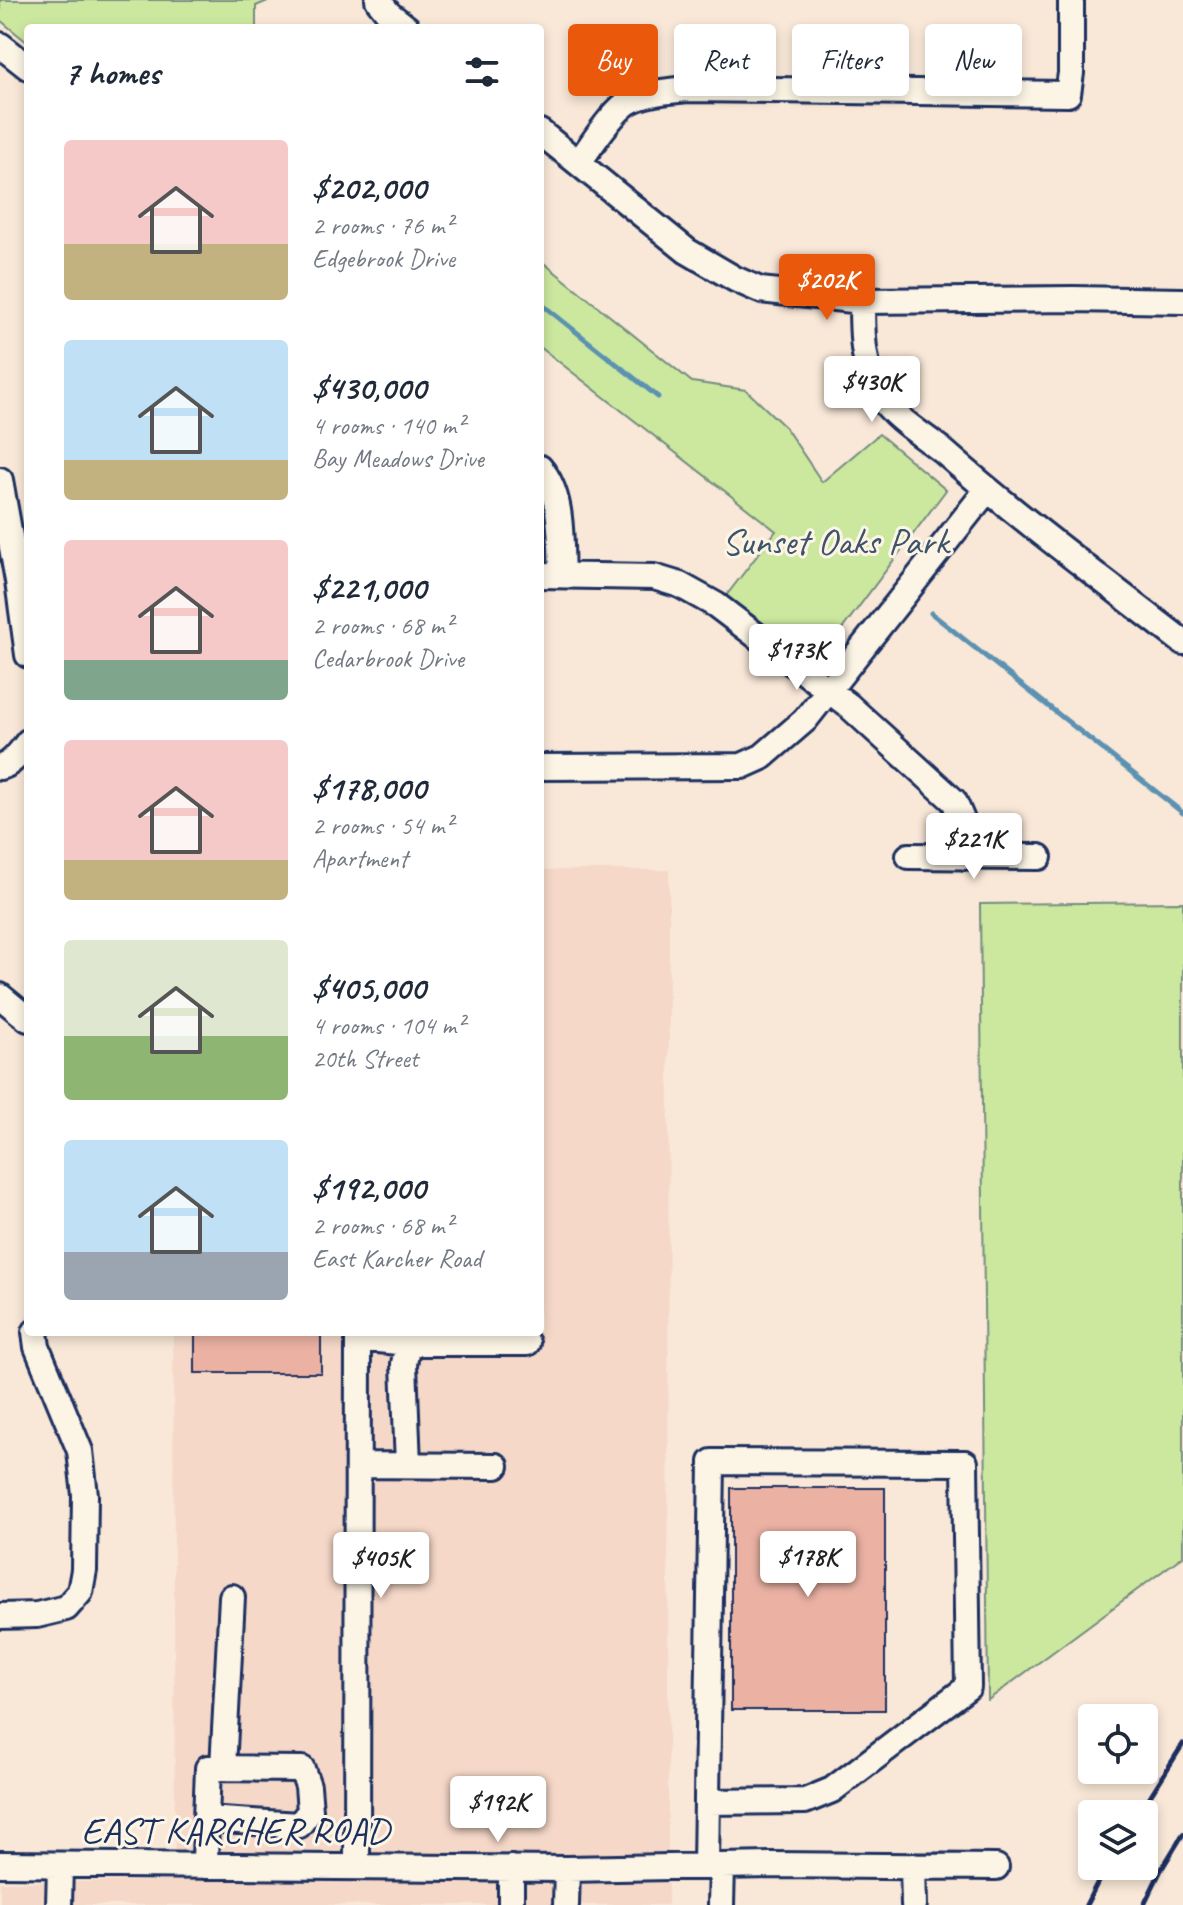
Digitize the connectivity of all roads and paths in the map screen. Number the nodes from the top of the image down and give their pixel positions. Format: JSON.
{"nodes":[{"id":1,"x":378,"y":0,"type":"edge"},
{"id":2,"x":1071,"y":0,"type":"edge"},
{"id":3,"x":402,"y":24,"type":"edge"},
{"id":4,"x":0,"y":45,"type":"edge"},
{"id":5,"x":24,"y":64,"type":"edge"},
{"id":6,"x":544,"y":135,"type":"edge"},
{"id":7,"x":579,"y":162,"type":"junction"},
{"id":8,"x":862,"y":301,"type":"junction"},
{"id":9,"x":1183,"y":301,"type":"edge"},
{"id":10,"x":544,"y":475,"type":"edge"},
{"id":11,"x":0,"y":480,"type":"edge"},
{"id":12,"x":987,"y":490,"type":"junction"},
{"id":13,"x":551,"y":575,"type":"edge"},
{"id":14,"x":23,"y":581,"type":"edge"},
{"id":15,"x":1183,"y":642,"type":"edge"},
{"id":16,"x":829,"y":691,"type":"junction"},
{"id":17,"x":24,"y":747,"type":"edge"},
{"id":18,"x":0,"y":767,"type":"edge"},
{"id":19,"x":544,"y":767,"type":"edge"},
{"id":20,"x":909,"y":856,"type":"dead end"},
{"id":21,"x":964,"y":857,"type":"junction"},
{"id":22,"x":1039,"y":857,"type":"dead end"},
{"id":23,"x":0,"y":996,"type":"edge"},
{"id":24,"x":24,"y":1011,"type":"edge"},
{"id":25,"x":36,"y":1336,"type":"edge"},
{"id":26,"x":358,"y":1336,"type":"edge"},
{"id":27,"x":364,"y":1336,"type":"edge"},
{"id":28,"x":408,"y":1343,"type":"junction"},
{"id":29,"x":527,"y":1343,"type":"dead end"},
{"id":30,"x":358,"y":1465,"type":"junction"},
{"id":31,"x":408,"y":1465,"type":"junction"},
{"id":32,"x":496,"y":1466,"type":"dead end"},
{"id":33,"x":232,"y":1597,"type":"dead end"},
{"id":34,"x":0,"y":1616,"type":"edge"},
{"id":35,"x":223,"y":1768,"type":"junction"},
{"id":36,"x":707,"y":1802,"type":"junction"},
{"id":37,"x":206,"y":1819,"type":"junction"},
{"id":38,"x":0,"y":1864,"type":"edge"},
{"id":39,"x":60,"y":1865,"type":"junction"},
{"id":40,"x":205,"y":1866,"type":"junction"},
{"id":41,"x":714,"y":1866,"type":"junction"},
{"id":42,"x":913,"y":1866,"type":"junction"},
{"id":43,"x":357,"y":1867,"type":"junction"},
{"id":44,"x":996,"y":1867,"type":"dead end"},
{"id":45,"x":511,"y":1868,"type":"junction"},
{"id":46,"x":567,"y":1869,"type":"junction"},
{"id":47,"x":59,"y":1905,"type":"edge"},
{"id":48,"x":511,"y":1905,"type":"edge"},
{"id":49,"x":566,"y":1905,"type":"edge"},
{"id":50,"x":721,"y":1905,"type":"edge"},
{"id":51,"x":914,"y":1905,"type":"edge"}],
"edges":[{"from":1,"to":3,"type":"street"},
{"from":2,"to":7,"type":"street"},
{"from":4,"to":5,"type":"street"},
{"from":6,"to":7,"type":"street"},
{"from":7,"to":8,"type":"street"},
{"from":8,"to":9,"type":"street"},
{"from":8,"to":12,"type":"street"},
{"from":10,"to":13,"type":"street"},
{"from":11,"to":14,"type":"street"},
{"from":12,"to":15,"type":"street"},
{"from":12,"to":16,"type":"street"},
{"from":13,"to":16,"type":"street"},
{"from":16,"to":19,"type":"street"},
{"from":16,"to":21,"type":"street"},
{"from":17,"to":18,"type":"street"},
{"from":20,"to":21,"type":"street"},
{"from":21,"to":22,"type":"street"},
{"from":23,"to":24,"type":"street"},
{"from":25,"to":34,"type":"street"},
{"from":26,"to":30,"type":"street"},
{"from":27,"to":28,"type":"street"},
{"from":28,"to":29,"type":"street"},
{"from":28,"to":31,"type":"street"},
{"from":30,"to":31,"type":"street"},
{"from":30,"to":43,"type":"street"},
{"from":31,"to":32,"type":"street"},
{"from":33,"to":35,"type":"street"},
{"from":35,"to":37,"type":"street"},
{"from":35,"to":37,"type":"street"},
{"from":36,"to":36,"type":"street"},
{"from":36,"to":41,"type":"street"},
{"from":37,"to":40,"type":"street"},
{"from":38,"to":39,"type":"street","name":"EAST KARCHER ROAD"},
{"from":39,"to":40,"type":"street","name":"EAST KARCHER ROAD"},
{"from":39,"to":47,"type":"street"},
{"from":40,"to":43,"type":"street","name":"EAST KARCHER ROAD"},
{"from":41,"to":42,"type":"street","name":"EAST KARCHER ROAD"},
{"from":41,"to":46,"type":"street","name":"EAST KARCHER ROAD"},
{"from":41,"to":50,"type":"street"},
{"from":42,"to":44,"type":"street","name":"EAST KARCHER ROAD"},
{"from":42,"to":51,"type":"street"},
{"from":43,"to":45,"type":"street","name":"EAST KARCHER ROAD"},
{"from":45,"to":46,"type":"street","name":"EAST KARCHER ROAD"},
{"from":45,"to":48,"type":"street"},
{"from":46,"to":49,"type":"street"}]}
